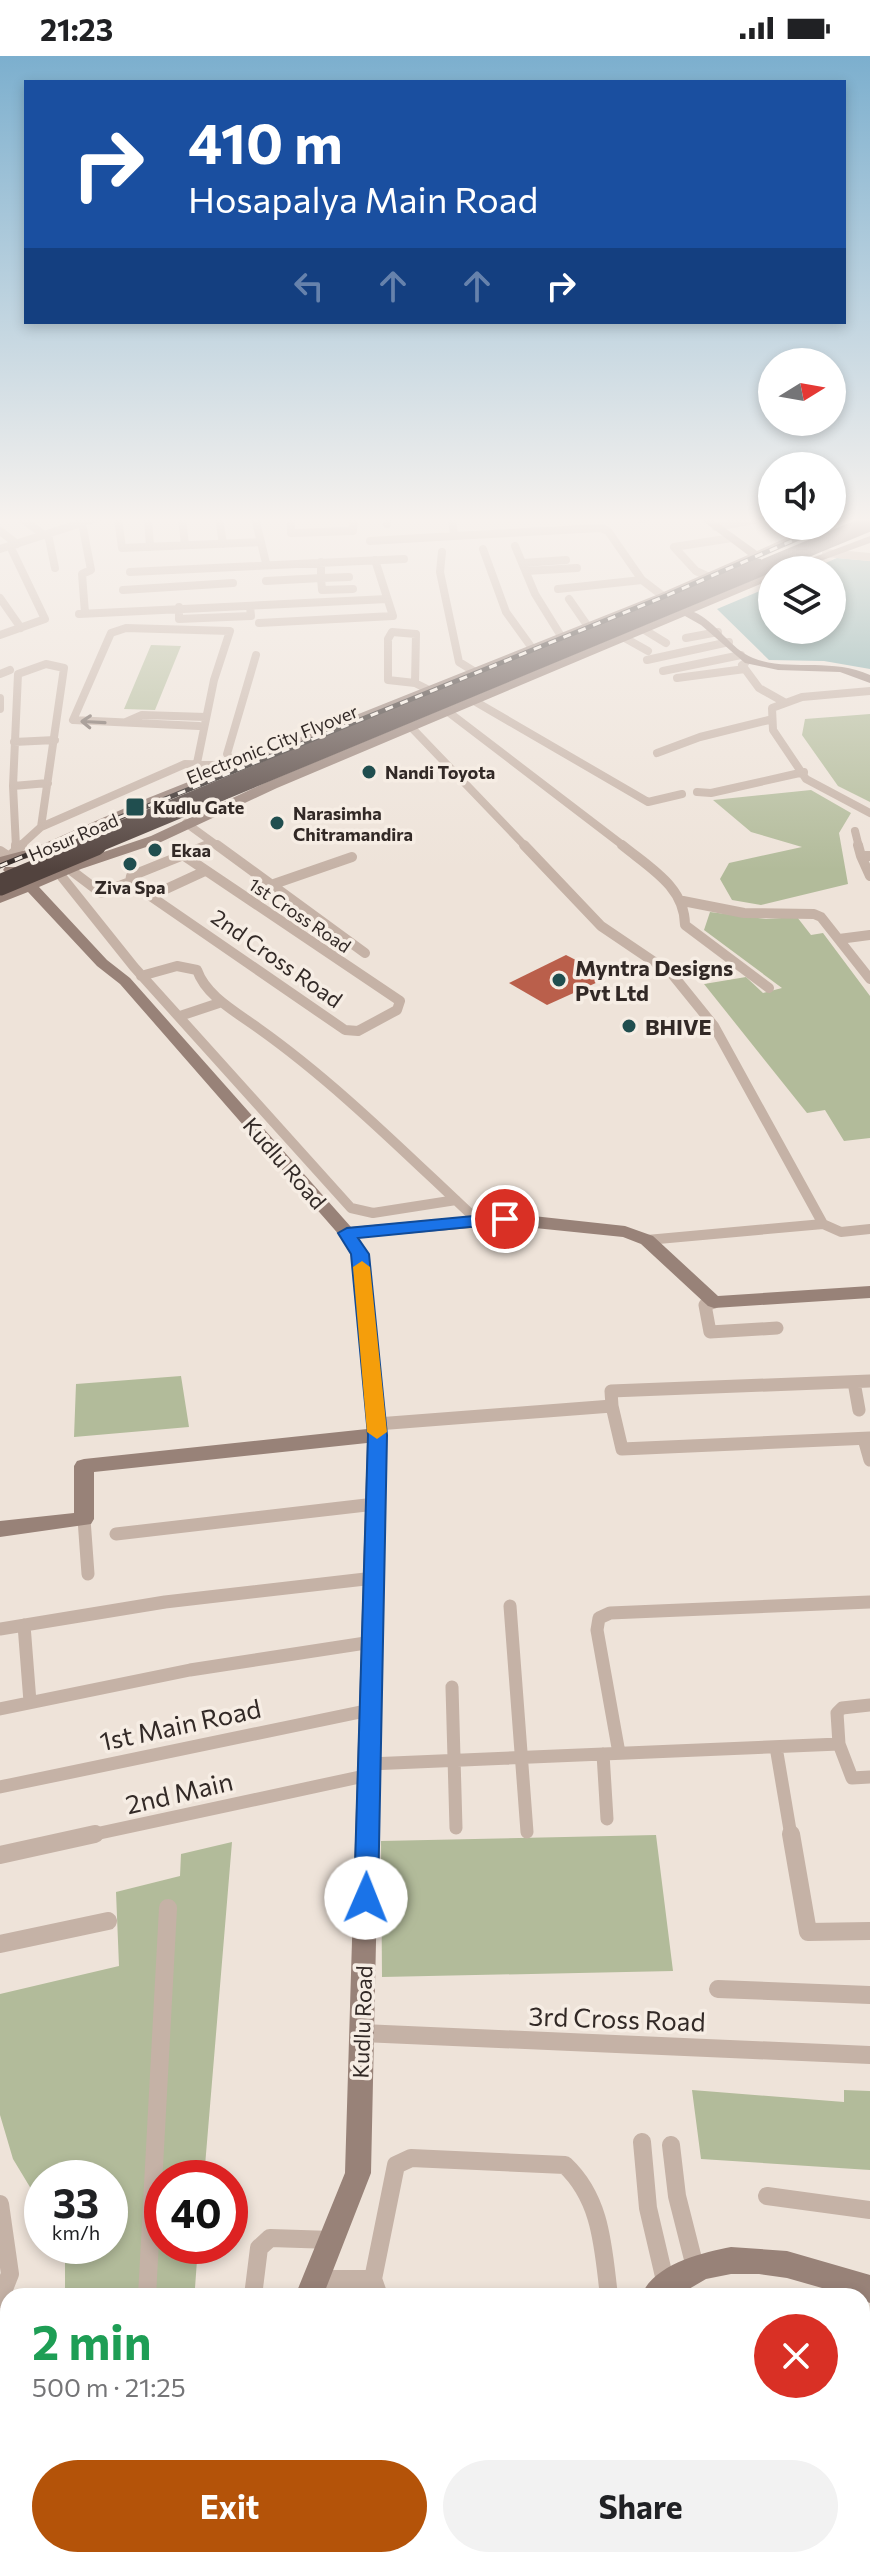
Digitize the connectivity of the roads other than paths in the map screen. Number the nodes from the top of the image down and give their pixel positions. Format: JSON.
{"nodes":[{"id":1,"x":110,"y":635,"type":"edge"},
{"id":2,"x":229,"y":635,"type":"edge"},
{"id":3,"x":390,"y":635,"type":"edge"},
{"id":4,"x":416,"y":635,"type":"edge"},
{"id":5,"x":453,"y":635,"type":"edge"},
{"id":6,"x":523,"y":635,"type":"edge"},
{"id":7,"x":592,"y":635,"type":"edge"},
{"id":8,"x":594,"y":635,"type":"edge"},
{"id":9,"x":614,"y":635,"type":"edge"},
{"id":10,"x":627,"y":635,"type":"edge"},
{"id":11,"x":653,"y":635,"type":"edge"},
{"id":12,"x":701,"y":635,"type":"edge"},
{"id":13,"x":722,"y":635,"type":"edge"},
{"id":14,"x":561,"y":636,"type":"edge"},
{"id":15,"x":623,"y":637,"type":"junction"},
{"id":16,"x":686,"y":638,"type":"dead end"},
{"id":17,"x":729,"y":642,"type":"junction"},
{"id":18,"x":666,"y":643,"type":"dead end"},
{"id":19,"x":532,"y":648,"type":"junction"},
{"id":20,"x":256,"y":655,"type":"dead end"},
{"id":21,"x":744,"y":661,"type":"junction"},
{"id":22,"x":10,"y":670,"type":"dead end"},
{"id":23,"x":663,"y":671,"type":"dead end"},
{"id":24,"x":476,"y":673,"type":"junction"},
{"id":25,"x":0,"y":674,"type":"edge"},
{"id":26,"x":677,"y":678,"type":"dead end"},
{"id":27,"x":870,"y":679,"type":"edge"},
{"id":28,"x":421,"y":686,"type":"junction"},
{"id":29,"x":870,"y":691,"type":"edge"},
{"id":30,"x":0,"y":698,"type":"edge"},
{"id":31,"x":468,"y":698,"type":"junction"},
{"id":32,"x":784,"y":702,"type":"junction"},
{"id":33,"x":0,"y":709,"type":"edge"},
{"id":34,"x":447,"y":711,"type":"junction"},
{"id":35,"x":206,"y":717,"type":"junction"},
{"id":36,"x":769,"y":720,"type":"junction"},
{"id":37,"x":124,"y":723,"type":"junction"},
{"id":38,"x":199,"y":726,"type":"junction"},
{"id":39,"x":410,"y":726,"type":"junction"},
{"id":40,"x":55,"y":740,"type":"junction"},
{"id":41,"x":14,"y":742,"type":"junction"},
{"id":42,"x":657,"y":753,"type":"dead end"},
{"id":43,"x":261,"y":762,"type":"junction"},
{"id":44,"x":193,"y":763,"type":"junction"},
{"id":45,"x":233,"y":769,"type":"junction"},
{"id":46,"x":804,"y":772,"type":"junction"},
{"id":47,"x":48,"y":783,"type":"junction"},
{"id":48,"x":13,"y":786,"type":"junction"},
{"id":49,"x":739,"y":786,"type":"junction"},
{"id":50,"x":754,"y":789,"type":"dead end"},
{"id":51,"x":697,"y":792,"type":"dead end"},
{"id":52,"x":682,"y":794,"type":"dead end"},
{"id":53,"x":866,"y":812,"type":"edge"},
{"id":54,"x":870,"y":820,"type":"edge"},
{"id":55,"x":186,"y":823,"type":"junction"},
{"id":56,"x":41,"y":827,"type":"junction"},
{"id":57,"x":855,"y":831,"type":"dead end"},
{"id":58,"x":213,"y":843,"type":"junction"},
{"id":59,"x":183,"y":855,"type":"junction"},
{"id":60,"x":865,"y":856,"type":"edge"},
{"id":61,"x":352,"y":857,"type":"dead end"},
{"id":62,"x":94,"y":861,"type":"junction"},
{"id":63,"x":205,"y":871,"type":"junction"},
{"id":64,"x":12,"y":872,"type":"edge"},
{"id":65,"x":67,"y":874,"type":"junction"},
{"id":66,"x":870,"y":876,"type":"edge"},
{"id":67,"x":130,"y":882,"type":"junction"},
{"id":68,"x":271,"y":885,"type":"junction"},
{"id":69,"x":153,"y":895,"type":"junction"},
{"id":70,"x":53,"y":897,"type":"junction"},
{"id":71,"x":0,"y":899,"type":"edge"},
{"id":72,"x":683,"y":901,"type":"junction"},
{"id":73,"x":870,"y":935,"type":"edge"},
{"id":74,"x":839,"y":939,"type":"junction"},
{"id":75,"x":365,"y":953,"type":"dead end"},
{"id":76,"x":126,"y":971,"type":"junction"},
{"id":77,"x":870,"y":979,"type":"edge"},
{"id":78,"x":769,"y":988,"type":"dead end"},
{"id":79,"x":400,"y":1001,"type":"joint"},
{"id":80,"x":222,"y":1002,"type":"junction"},
{"id":81,"x":180,"y":1016,"type":"junction"},
{"id":82,"x":456,"y":1200,"type":"junction"},
{"id":83,"x":478,"y":1221,"type":"junction"},
{"id":84,"x":823,"y":1224,"type":"junction"},
{"id":85,"x":870,"y":1229,"type":"edge"},
{"id":86,"x":347,"y":1233,"type":"junction"},
{"id":87,"x":647,"y":1240,"type":"junction"},
{"id":88,"x":870,"y":1292,"type":"edge"},
{"id":89,"x":714,"y":1302,"type":"junction"},
{"id":90,"x":777,"y":1328,"type":"dead end"},
{"id":91,"x":870,"y":1381,"type":"edge"},
{"id":92,"x":854,"y":1382,"type":"junction"},
{"id":93,"x":612,"y":1406,"type":"junction"},
{"id":94,"x":859,"y":1410,"type":"dead end"},
{"id":95,"x":377,"y":1430,"type":"junction"},
{"id":96,"x":867,"y":1438,"type":"edge"},
{"id":97,"x":870,"y":1460,"type":"edge"},
{"id":98,"x":375,"y":1504,"type":"junction"},
{"id":99,"x":84,"y":1519,"type":"junction"},
{"id":100,"x":0,"y":1529,"type":"edge"},
{"id":101,"x":116,"y":1534,"type":"dead end"},
{"id":102,"x":88,"y":1574,"type":"dead end"},
{"id":103,"x":374,"y":1578,"type":"junction"},
{"id":104,"x":870,"y":1602,"type":"edge"},
{"id":105,"x":510,"y":1606,"type":"dead end"},
{"id":106,"x":24,"y":1625,"type":"junction"},
{"id":107,"x":0,"y":1629,"type":"edge"},
{"id":108,"x":372,"y":1642,"type":"junction"},
{"id":109,"x":452,"y":1687,"type":"dead end"},
{"id":110,"x":30,"y":1702,"type":"junction"},
{"id":111,"x":870,"y":1705,"type":"edge"},
{"id":112,"x":0,"y":1709,"type":"edge"},
{"id":113,"x":370,"y":1710,"type":"junction"},
{"id":114,"x":839,"y":1744,"type":"junction"},
{"id":115,"x":776,"y":1747,"type":"junction"},
{"id":116,"x":611,"y":1754,"type":"junction"},
{"id":117,"x":521,"y":1757,"type":"junction"},
{"id":118,"x":454,"y":1760,"type":"junction"},
{"id":119,"x":369,"y":1769,"type":"junction"},
{"id":120,"x":870,"y":1777,"type":"edge"},
{"id":121,"x":0,"y":1787,"type":"edge"},
{"id":122,"x":607,"y":1819,"type":"dead end"},
{"id":123,"x":456,"y":1828,"type":"dead end"},
{"id":124,"x":527,"y":1832,"type":"dead end"},
{"id":125,"x":0,"y":1855,"type":"edge"},
{"id":126,"x":168,"y":1908,"type":"dead end"},
{"id":127,"x":108,"y":1921,"type":"dead end"},
{"id":128,"x":870,"y":1931,"type":"edge"},
{"id":129,"x":0,"y":1944,"type":"edge"},
{"id":130,"x":718,"y":1989,"type":"dead end"},
{"id":131,"x":870,"y":1995,"type":"edge"},
{"id":132,"x":362,"y":2033,"type":"junction"},
{"id":133,"x":870,"y":2055,"type":"edge"},
{"id":134,"x":642,"y":2142,"type":"dead end"},
{"id":135,"x":671,"y":2145,"type":"dead end"},
{"id":136,"x":767,"y":2196,"type":"dead end"},
{"id":137,"x":0,"y":2204,"type":"edge"},
{"id":138,"x":870,"y":2210,"type":"edge"},
{"id":139,"x":332,"y":2240,"type":"junction"},
{"id":140,"x":695,"y":2267,"type":"junction"},
{"id":141,"x":312,"y":2287,"type":"edge"},
{"id":142,"x":4,"y":2288,"type":"edge"},
{"id":143,"x":147,"y":2288,"type":"edge"},
{"id":144,"x":254,"y":2288,"type":"edge"},
{"id":145,"x":376,"y":2288,"type":"edge"},
{"id":146,"x":608,"y":2288,"type":"edge"},
{"id":147,"x":660,"y":2288,"type":"edge"},
{"id":148,"x":664,"y":2288,"type":"edge"},
{"id":149,"x":867,"y":2288,"type":"edge"}],
"edges":[{"from":37,"to":1,"type":"street","one_way":true},
{"from":2,"to":35,"type":"street","one_way":true},
{"from":3,"to":28,"type":"street"},
{"from":4,"to":28,"type":"street"},
{"from":5,"to":24,"type":"street"},
{"from":6,"to":19,"type":"street"},
{"from":7,"to":24,"type":"highway","name":"Hosur Road"},
{"from":8,"to":64,"type":"highway","name":"Electronic City Flyover","bridge":true},
{"from":9,"to":31,"type":"highway","name":"Hosur Road"},
{"from":10,"to":15,"type":"street"},
{"from":11,"to":18,"type":"street"},
{"from":12,"to":16,"type":"street"},
{"from":13,"to":17,"type":"street"},
{"from":14,"to":19,"type":"street","name":"Hosur Road"},
{"from":15,"to":17,"type":"street"},
{"from":15,"to":31,"type":"street"},
{"from":17,"to":21,"type":"street"},
{"from":19,"to":24,"type":"street","name":"Hosur Road"},
{"from":20,"to":45,"type":"street"},
{"from":21,"to":23,"type":"street"},
{"from":21,"to":26,"type":"street"},
{"from":21,"to":27,"type":"street"},
{"from":21,"to":32,"type":"street"},
{"from":22,"to":25,"type":"street"},
{"from":24,"to":28,"type":"street","name":"Hosur Road"},
{"from":24,"to":43,"type":"highway","name":"Hosur Road"},
{"from":28,"to":43,"type":"street","name":"Hosur Road"},
{"from":29,"to":32,"type":"street"},
{"from":30,"to":33,"type":"street"},
{"from":31,"to":34,"type":"street"},
{"from":31,"to":52,"type":"street"},
{"from":31,"to":64,"type":"highway","name":"Hosur Road"},
{"from":32,"to":36,"type":"street"},
{"from":34,"to":39,"type":"street"},
{"from":34,"to":72,"type":"street"},
{"from":35,"to":37,"type":"street"},
{"from":35,"to":38,"type":"street"},
{"from":35,"to":44,"type":"street"},
{"from":36,"to":42,"type":"street"},
{"from":36,"to":46,"type":"street"},
{"from":37,"to":38,"type":"street"},
{"from":38,"to":44,"type":"street"},
{"from":39,"to":55,"type":"street"},
{"from":39,"to":84,"type":"street"},
{"from":40,"to":41,"type":"street"},
{"from":40,"to":41,"type":"street"},
{"from":40,"to":47,"type":"street"},
{"from":41,"to":48,"type":"street"},
{"from":43,"to":45,"type":"street","name":"Hosur Road"},
{"from":43,"to":64,"type":"highway","name":"Hosur Road"},
{"from":44,"to":45,"type":"street"},
{"from":44,"to":56,"type":"street"},
{"from":45,"to":64,"type":"street","name":"Hosur Road"},
{"from":46,"to":49,"type":"street"},
{"from":46,"to":53,"type":"street"},
{"from":47,"to":48,"type":"street"},
{"from":47,"to":56,"type":"street"},
{"from":48,"to":64,"type":"street"},
{"from":49,"to":50,"type":"street"},
{"from":49,"to":51,"type":"street"},
{"from":53,"to":54,"type":"street"},
{"from":55,"to":58,"type":"street"},
{"from":55,"to":62,"type":"street"},
{"from":56,"to":64,"type":"street"},
{"from":57,"to":60,"type":"street"},
{"from":58,"to":59,"type":"street"},
{"from":58,"to":68,"type":"street"},
{"from":59,"to":63,"type":"street","name":"1st Cross Road"},
{"from":59,"to":67,"type":"street"},
{"from":60,"to":66,"type":"street"},
{"from":61,"to":68,"type":"street"},
{"from":62,"to":64,"type":"street"},
{"from":62,"to":65,"type":"street"},
{"from":63,"to":69,"type":"street"},
{"from":63,"to":79,"type":"street","name":"1st Cross Road"},
{"from":64,"to":70,"type":"street","name":"Kudlu Road"},
{"from":64,"to":71,"type":"street"},
{"from":64,"to":76,"type":"street","name":"Kudlu Road"},
{"from":65,"to":67,"type":"street"},
{"from":65,"to":70,"type":"street"},
{"from":65,"to":76,"type":"street"},
{"from":67,"to":69,"type":"street","name":"2nd Cross Road"},
{"from":68,"to":75,"type":"street"},
{"from":69,"to":79,"type":"street","name":"2nd Cross Road"},
{"from":70,"to":76,"type":"street","name":"Kudlu Road"},
{"from":72,"to":74,"type":"street"},
{"from":72,"to":78,"type":"street"},
{"from":73,"to":74,"type":"street"},
{"from":74,"to":77,"type":"street"},
{"from":76,"to":80,"type":"street"},
{"from":76,"to":81,"type":"street"},
{"from":76,"to":86,"type":"street","name":"Kudlu Road"},
{"from":80,"to":81,"type":"street"},
{"from":80,"to":82,"type":"street"},
{"from":81,"to":82,"type":"street"},
{"from":82,"to":83,"type":"street"},
{"from":83,"to":86,"type":"street"},
{"from":83,"to":87,"type":"street"},
{"from":84,"to":85,"type":"street"},
{"from":84,"to":87,"type":"street"},
{"from":86,"to":95,"type":"street","name":"Kudlu Road"},
{"from":87,"to":89,"type":"street"},
{"from":88,"to":89,"type":"street"},
{"from":89,"to":90,"type":"street"},
{"from":91,"to":92,"type":"street"},
{"from":92,"to":93,"type":"street"},
{"from":92,"to":94,"type":"street"},
{"from":93,"to":95,"type":"street"},
{"from":93,"to":96,"type":"street"},
{"from":95,"to":98,"type":"street","name":"Kudlu Road"},
{"from":95,"to":99,"type":"street"},
{"from":96,"to":97,"type":"street"},
{"from":98,"to":101,"type":"street"},
{"from":98,"to":103,"type":"street","name":"Kudlu Road"},
{"from":99,"to":100,"type":"street"},
{"from":99,"to":102,"type":"street"},
{"from":103,"to":106,"type":"street"},
{"from":103,"to":108,"type":"street","name":"Kudlu Road"},
{"from":104,"to":116,"type":"street"},
{"from":105,"to":117,"type":"street"},
{"from":106,"to":107,"type":"street"},
{"from":106,"to":110,"type":"street"},
{"from":108,"to":110,"type":"street"},
{"from":108,"to":113,"type":"street","name":"Kudlu Road"},
{"from":109,"to":118,"type":"street"},
{"from":110,"to":112,"type":"street"},
{"from":111,"to":114,"type":"street"},
{"from":113,"to":119,"type":"street","name":"Kudlu Road"},
{"from":113,"to":121,"type":"street","name":"1st Main Road"},
{"from":114,"to":115,"type":"street","name":"2nd Main"},
{"from":114,"to":120,"type":"street"},
{"from":115,"to":116,"type":"street","name":"2nd Main"},
{"from":115,"to":128,"type":"street"},
{"from":116,"to":117,"type":"street","name":"2nd Main"},
{"from":116,"to":122,"type":"street"},
{"from":117,"to":118,"type":"street","name":"2nd Main"},
{"from":117,"to":124,"type":"street"},
{"from":118,"to":119,"type":"street","name":"2nd Main"},
{"from":118,"to":123,"type":"street"},
{"from":119,"to":125,"type":"street","name":"2nd Main"},
{"from":119,"to":132,"type":"street","name":"Kudlu Road"},
{"from":126,"to":143,"type":"street"},
{"from":127,"to":129,"type":"street"},
{"from":130,"to":131,"type":"street"},
{"from":132,"to":133,"type":"street","name":"3rd Cross Road"},
{"from":132,"to":139,"type":"street","name":"Kudlu Road"},
{"from":134,"to":147,"type":"street"},
{"from":135,"to":140,"type":"street"},
{"from":136,"to":138,"type":"street"},
{"from":137,"to":142,"type":"street"},
{"from":139,"to":141,"type":"street","name":"Kudlu Road"},
{"from":139,"to":144,"type":"street"},
{"from":140,"to":148,"type":"street"},
{"from":140,"to":149,"type":"street"},
{"from":141,"to":145,"type":"street"},
{"from":145,"to":146,"type":"street"}]}
